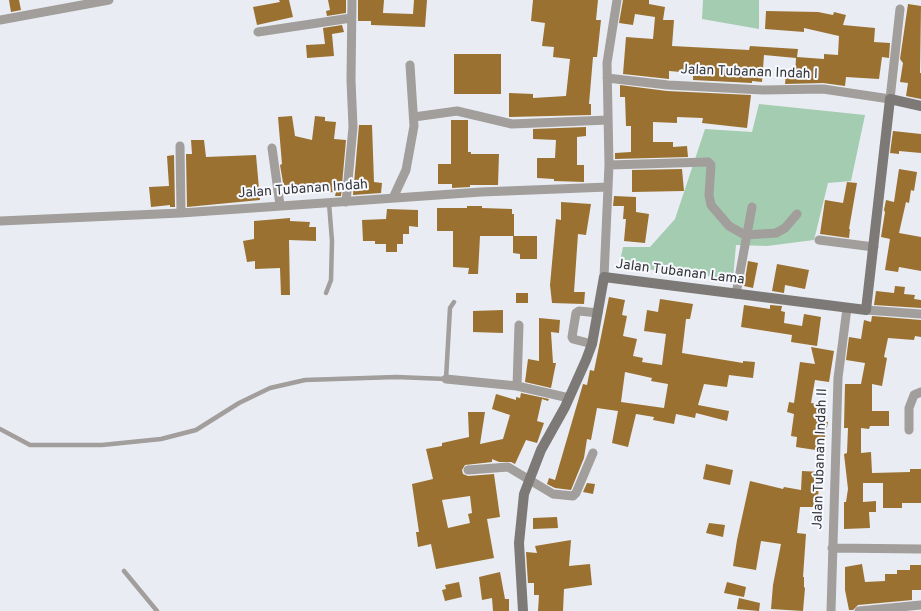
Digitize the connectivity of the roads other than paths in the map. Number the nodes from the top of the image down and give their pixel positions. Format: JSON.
{"nodes":[{"id":1,"x":109,"y":0,"type":"edge"},
{"id":2,"x":352,"y":0,"type":"edge"},
{"id":3,"x":617,"y":0,"type":"edge"},
{"id":4,"x":96,"y":1,"type":"edge"},
{"id":5,"x":900,"y":9,"type":"dead end"},
{"id":6,"x":351,"y":18,"type":"junction"},
{"id":7,"x":0,"y":20,"type":"edge"},
{"id":8,"x":258,"y":32,"type":"dead end"},
{"id":9,"x":410,"y":65,"type":"dead end"},
{"id":10,"x":607,"y":78,"type":"junction"},
{"id":11,"x":890,"y":99,"type":"junction"},
{"id":12,"x":921,"y":106,"type":"edge"},
{"id":13,"x":414,"y":117,"type":"junction"},
{"id":14,"x":608,"y":120,"type":"junction"},
{"id":15,"x":180,"y":146,"type":"dead end"},
{"id":16,"x":272,"y":148,"type":"dead end"},
{"id":17,"x":610,"y":165,"type":"junction"},
{"id":18,"x":608,"y":186,"type":"junction"},
{"id":19,"x":393,"y":198,"type":"junction"},
{"id":20,"x":346,"y":202,"type":"junction"},
{"id":21,"x":329,"y":203,"type":"junction"},
{"id":22,"x":280,"y":205,"type":"junction"},
{"id":23,"x":752,"y":207,"type":"dead end"},
{"id":24,"x":181,"y":213,"type":"junction"},
{"id":25,"x":797,"y":214,"type":"dead end"},
{"id":26,"x":0,"y":221,"type":"edge"},
{"id":27,"x":746,"y":235,"type":"junction"},
{"id":28,"x":819,"y":240,"type":"dead end"},
{"id":29,"x":874,"y":246,"type":"junction"},
{"id":30,"x":604,"y":277,"type":"junction"},
{"id":31,"x":326,"y":293,"type":"dead end"},
{"id":32,"x":736,"y":294,"type":"junction"},
{"id":33,"x":454,"y":302,"type":"dead end"},
{"id":34,"x":847,"y":308,"type":"junction"},
{"id":35,"x":866,"y":310,"type":"junction"},
{"id":36,"x":598,"y":313,"type":"junction"},
{"id":37,"x":921,"y":314,"type":"edge"},
{"id":38,"x":519,"y":325,"type":"dead end"},
{"id":39,"x":592,"y":344,"type":"junction"},
{"id":40,"x":446,"y":379,"type":"junction"},
{"id":41,"x":517,"y":386,"type":"junction"},
{"id":42,"x":921,"y":392,"type":"edge"},
{"id":43,"x":569,"y":398,"type":"junction"},
{"id":44,"x":0,"y":429,"type":"edge"},
{"id":45,"x":909,"y":430,"type":"dead end"},
{"id":46,"x":593,"y":453,"type":"dead end"},
{"id":47,"x":468,"y":470,"type":"dead end"},
{"id":48,"x":528,"y":479,"type":"junction"},
{"id":49,"x":832,"y":548,"type":"junction"},
{"id":50,"x":921,"y":549,"type":"edge"},
{"id":51,"x":124,"y":571,"type":"dead end"},
{"id":52,"x":921,"y":605,"type":"edge"},
{"id":53,"x":157,"y":611,"type":"edge"},
{"id":54,"x":523,"y":611,"type":"edge"},
{"id":55,"x":831,"y":611,"type":"edge"},
{"id":56,"x":859,"y":611,"type":"edge"}],
"edges":[{"from":1,"to":4,"type":"street"},
{"from":2,"to":6,"type":"street"},
{"from":3,"to":10,"type":"street"},
{"from":4,"to":7,"type":"street"},
{"from":5,"to":11,"type":"street"},
{"from":6,"to":8,"type":"street"},
{"from":6,"to":20,"type":"street"},
{"from":9,"to":13,"type":"street"},
{"from":10,"to":11,"type":"street","name":"Jalan Tubanan Indah I"},
{"from":10,"to":14,"type":"street"},
{"from":11,"to":12,"type":"street"},
{"from":11,"to":29,"type":"street"},
{"from":13,"to":14,"type":"street"},
{"from":13,"to":19,"type":"street"},
{"from":14,"to":17,"type":"street"},
{"from":15,"to":24,"type":"street"},
{"from":16,"to":22,"type":"street"},
{"from":17,"to":18,"type":"street"},
{"from":17,"to":27,"type":"street"},
{"from":18,"to":19,"type":"street","name":"Jalan Tubanan Indah"},
{"from":18,"to":30,"type":"street"},
{"from":19,"to":20,"type":"street","name":"Jalan Tubanan Indah"},
{"from":20,"to":21,"type":"street","name":"Jalan Tubanan Indah"},
{"from":21,"to":22,"type":"street","name":"Jalan Tubanan Indah"},
{"from":21,"to":31,"type":"lane"},
{"from":22,"to":24,"type":"street","name":"Jalan Tubanan Indah"},
{"from":23,"to":27,"type":"street"},
{"from":24,"to":26,"type":"street","name":"Jalan Tubanan Indah"},
{"from":25,"to":27,"type":"street"},
{"from":27,"to":32,"type":"street"},
{"from":28,"to":29,"type":"street"},
{"from":29,"to":35,"type":"street"},
{"from":30,"to":32,"type":"street","name":"Jalan Tubanan Lama"},
{"from":30,"to":36,"type":"street","name":"Jalan Tubanan Lama"},
{"from":32,"to":34,"type":"street","name":"Jalan Tubanan Lama"},
{"from":33,"to":40,"type":"lane"},
{"from":34,"to":35,"type":"street","name":"Jalan Tubanan Lama"},
{"from":34,"to":49,"type":"street","name":"Jalan Tubanan Indah II"},
{"from":35,"to":37,"type":"street"},
{"from":36,"to":39,"type":"street","name":"Jalan Tubanan Lama"},
{"from":36,"to":39,"type":"street"},
{"from":38,"to":41,"type":"street"},
{"from":39,"to":43,"type":"street","name":"Jalan Tubanan Lama"},
{"from":40,"to":41,"type":"street"},
{"from":40,"to":44,"type":"lane"},
{"from":41,"to":43,"type":"street"},
{"from":42,"to":45,"type":"street"},
{"from":43,"to":48,"type":"street","name":"Jalan Tubanan Lama"},
{"from":46,"to":48,"type":"street"},
{"from":47,"to":48,"type":"street"},
{"from":48,"to":54,"type":"street","name":"Jalan Tubanan Lama"},
{"from":49,"to":50,"type":"street"},
{"from":49,"to":55,"type":"street","name":"Jalan Tubanan Indah II"},
{"from":51,"to":53,"type":"lane"},
{"from":52,"to":56,"type":"street"}]}
